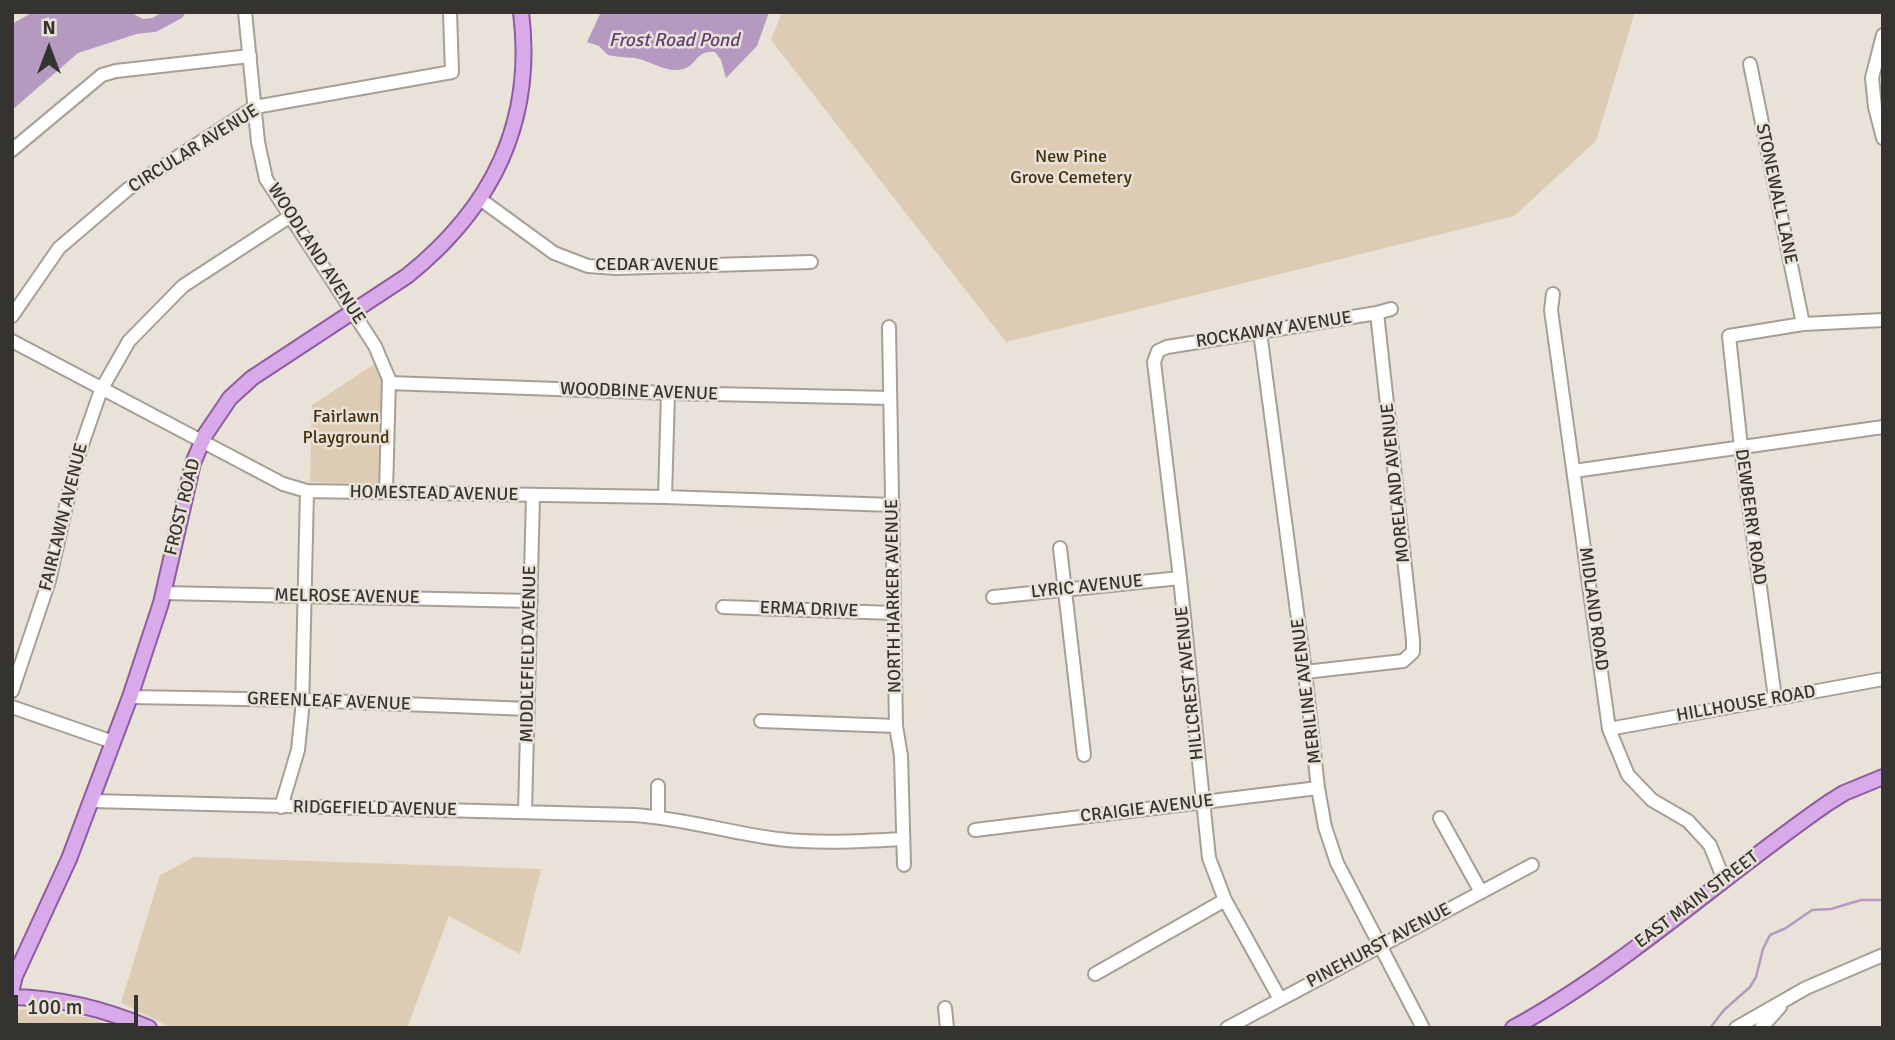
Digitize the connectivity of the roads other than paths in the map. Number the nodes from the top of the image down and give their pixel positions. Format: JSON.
{"nodes":[{"id":1,"x":245,"y":12,"type":"edge"},
{"id":2,"x":450,"y":12,"type":"edge"},
{"id":3,"x":521,"y":12,"type":"edge"},
{"id":4,"x":1883,"y":35,"type":"edge"},
{"id":5,"x":250,"y":56,"type":"junction"},
{"id":6,"x":1749,"y":64,"type":"dead end"},
{"id":7,"x":255,"y":107,"type":"junction"},
{"id":8,"x":1883,"y":138,"type":"edge"},
{"id":9,"x":12,"y":150,"type":"edge"},
{"id":10,"x":480,"y":200,"type":"junction"},
{"id":11,"x":289,"y":216,"type":"junction"},
{"id":12,"x":811,"y":261,"type":"dead end"},
{"id":13,"x":1553,"y":294,"type":"dead end"},
{"id":14,"x":1391,"y":309,"type":"dead end"},
{"id":15,"x":353,"y":311,"type":"junction"},
{"id":16,"x":1377,"y":313,"type":"junction"},
{"id":17,"x":12,"y":316,"type":"edge"},
{"id":18,"x":1883,"y":320,"type":"edge"},
{"id":19,"x":1803,"y":324,"type":"junction"},
{"id":20,"x":889,"y":327,"type":"dead end"},
{"id":21,"x":1260,"y":332,"type":"junction"},
{"id":22,"x":12,"y":341,"type":"edge"},
{"id":23,"x":1158,"y":351,"type":"joint"},
{"id":24,"x":389,"y":383,"type":"junction"},
{"id":25,"x":101,"y":390,"type":"junction"},
{"id":26,"x":668,"y":393,"type":"junction"},
{"id":27,"x":890,"y":398,"type":"junction"},
{"id":28,"x":1883,"y":428,"type":"edge"},
{"id":29,"x":201,"y":441,"type":"junction"},
{"id":30,"x":1741,"y":447,"type":"junction"},
{"id":31,"x":1574,"y":471,"type":"junction"},
{"id":32,"x":307,"y":491,"type":"junction"},
{"id":33,"x":386,"y":492,"type":"junction"},
{"id":34,"x":533,"y":496,"type":"junction"},
{"id":35,"x":665,"y":498,"type":"junction"},
{"id":36,"x":893,"y":505,"type":"junction"},
{"id":37,"x":1060,"y":548,"type":"dead end"},
{"id":38,"x":1180,"y":578,"type":"junction"},
{"id":39,"x":1066,"y":588,"type":"junction"},
{"id":40,"x":163,"y":593,"type":"junction"},
{"id":41,"x":306,"y":596,"type":"junction"},
{"id":42,"x":993,"y":597,"type":"dead end"},
{"id":43,"x":531,"y":601,"type":"junction"},
{"id":44,"x":723,"y":607,"type":"dead end"},
{"id":45,"x":894,"y":613,"type":"junction"},
{"id":46,"x":1306,"y":672,"type":"junction"},
{"id":47,"x":1883,"y":679,"type":"edge"},
{"id":48,"x":12,"y":691,"type":"edge"},
{"id":49,"x":130,"y":697,"type":"junction"},
{"id":50,"x":1774,"y":698,"type":"junction"},
{"id":51,"x":303,"y":700,"type":"junction"},
{"id":52,"x":12,"y":707,"type":"edge"},
{"id":53,"x":528,"y":709,"type":"junction"},
{"id":54,"x":761,"y":721,"type":"dead end"},
{"id":55,"x":896,"y":726,"type":"junction"},
{"id":56,"x":1609,"y":729,"type":"junction"},
{"id":57,"x":113,"y":742,"type":"junction"},
{"id":58,"x":1084,"y":755,"type":"dead end"},
{"id":59,"x":1883,"y":777,"type":"edge"},
{"id":60,"x":659,"y":786,"type":"dead end"},
{"id":61,"x":1318,"y":788,"type":"junction"},
{"id":62,"x":92,"y":801,"type":"junction"},
{"id":63,"x":1202,"y":802,"type":"junction"},
{"id":64,"x":281,"y":807,"type":"junction"},
{"id":65,"x":525,"y":813,"type":"junction"},
{"id":66,"x":658,"y":817,"type":"junction"},
{"id":67,"x":1440,"y":818,"type":"dead end"},
{"id":68,"x":975,"y":830,"type":"dead end"},
{"id":69,"x":902,"y":839,"type":"junction"},
{"id":70,"x":904,"y":865,"type":"dead end"},
{"id":71,"x":1532,"y":865,"type":"dead end"},
{"id":72,"x":1724,"y":880,"type":"junction"},
{"id":73,"x":1481,"y":892,"type":"junction"},
{"id":74,"x":1225,"y":900,"type":"junction"},
{"id":75,"x":1380,"y":946,"type":"junction"},
{"id":76,"x":1883,"y":955,"type":"edge"},
{"id":77,"x":1094,"y":974,"type":"dead end"},
{"id":78,"x":12,"y":988,"type":"edge"},
{"id":79,"x":1806,"y":988,"type":"junction"},
{"id":80,"x":12,"y":997,"type":"edge"},
{"id":81,"x":1280,"y":999,"type":"junction"},
{"id":82,"x":945,"y":1008,"type":"dead end"},
{"id":83,"x":149,"y":1028,"type":"edge"},
{"id":84,"x":947,"y":1028,"type":"edge"},
{"id":85,"x":1227,"y":1028,"type":"edge"},
{"id":86,"x":1423,"y":1028,"type":"edge"},
{"id":87,"x":1513,"y":1028,"type":"edge"},
{"id":88,"x":1736,"y":1028,"type":"edge"},
{"id":89,"x":1761,"y":1028,"type":"edge"}],
"edges":[{"from":1,"to":5,"type":"street","name":"WOODLAND AVENUE"},
{"from":2,"to":7,"type":"street","name":"CIRCULAR AVENUE"},
{"from":3,"to":10,"type":"main road","name":"FROST ROAD"},
{"from":4,"to":8,"type":"street"},
{"from":5,"to":7,"type":"street","name":"WOODLAND AVENUE"},
{"from":5,"to":9,"type":"street"},
{"from":6,"to":19,"type":"street","name":"STONEWALL LANE"},
{"from":7,"to":11,"type":"street","name":"WOODLAND AVENUE"},
{"from":7,"to":17,"type":"street","name":"CIRCULAR AVENUE"},
{"from":10,"to":12,"type":"street","name":"CEDAR AVENUE"},
{"from":10,"to":15,"type":"main road","name":"FROST ROAD"},
{"from":11,"to":15,"type":"street","name":"WOODLAND AVENUE"},
{"from":11,"to":25,"type":"street","name":"FAIRLAWN AVENUE"},
{"from":13,"to":31,"type":"street","name":"MIDLAND ROAD"},
{"from":14,"to":16,"type":"street","name":"ROCKAWAY AVENUE"},
{"from":15,"to":24,"type":"street","name":"WOODLAND AVENUE"},
{"from":15,"to":29,"type":"main road","name":"FROST ROAD"},
{"from":16,"to":21,"type":"street","name":"ROCKAWAY AVENUE"},
{"from":16,"to":46,"type":"street","name":"MORELAND AVENUE"},
{"from":18,"to":19,"type":"street"},
{"from":19,"to":30,"type":"street","name":"DEWBERRY ROAD"},
{"from":20,"to":27,"type":"street","name":"NORTH HARKER AVENUE"},
{"from":21,"to":23,"type":"street","name":"ROCKAWAY AVENUE"},
{"from":21,"to":46,"type":"street","name":"MERILINE AVENUE"},
{"from":22,"to":25,"type":"street","name":"HOMESTEAD AVENUE"},
{"from":23,"to":38,"type":"street","name":"HILLCREST AVENUE"},
{"from":24,"to":26,"type":"street","name":"WOODBINE AVENUE"},
{"from":24,"to":33,"type":"street","name":"WOODLAND AVENUE"},
{"from":25,"to":29,"type":"street","name":"HOMESTEAD AVENUE"},
{"from":25,"to":48,"type":"street","name":"FAIRLAWN AVENUE"},
{"from":26,"to":27,"type":"street","name":"WOODBINE AVENUE"},
{"from":26,"to":35,"type":"street"},
{"from":27,"to":36,"type":"street","name":"NORTH HARKER AVENUE"},
{"from":28,"to":30,"type":"street"},
{"from":29,"to":32,"type":"street","name":"HOMESTEAD AVENUE"},
{"from":29,"to":40,"type":"main road","name":"FROST ROAD"},
{"from":30,"to":31,"type":"street"},
{"from":30,"to":50,"type":"street","name":"DEWBERRY ROAD"},
{"from":31,"to":56,"type":"street","name":"MIDLAND ROAD"},
{"from":32,"to":33,"type":"street","name":"HOMESTEAD AVENUE"},
{"from":32,"to":41,"type":"street"},
{"from":33,"to":34,"type":"street","name":"HOMESTEAD AVENUE"},
{"from":34,"to":35,"type":"street","name":"HOMESTEAD AVENUE"},
{"from":34,"to":43,"type":"street","name":"MIDDLEFIELD AVENUE"},
{"from":35,"to":36,"type":"street","name":"HOMESTEAD AVENUE"},
{"from":36,"to":45,"type":"street","name":"NORTH HARKER AVENUE"},
{"from":37,"to":39,"type":"street"},
{"from":38,"to":39,"type":"street","name":"LYRIC AVENUE"},
{"from":38,"to":63,"type":"street","name":"HILLCREST AVENUE"},
{"from":39,"to":42,"type":"street","name":"LYRIC AVENUE"},
{"from":39,"to":58,"type":"street"},
{"from":40,"to":41,"type":"street","name":"MELROSE AVENUE"},
{"from":40,"to":49,"type":"main road","name":"FROST ROAD"},
{"from":41,"to":43,"type":"street","name":"MELROSE AVENUE"},
{"from":41,"to":51,"type":"street"},
{"from":43,"to":53,"type":"street","name":"MIDDLEFIELD AVENUE"},
{"from":44,"to":45,"type":"street","name":"ERMA DRIVE"},
{"from":45,"to":55,"type":"street","name":"NORTH HARKER AVENUE"},
{"from":46,"to":61,"type":"street","name":"MERILINE AVENUE"},
{"from":47,"to":50,"type":"street","name":"HILLHOUSE ROAD"},
{"from":49,"to":51,"type":"street","name":"GREENLEAF AVENUE"},
{"from":49,"to":57,"type":"main road","name":"FROST ROAD"},
{"from":50,"to":56,"type":"street","name":"HILLHOUSE ROAD"},
{"from":51,"to":53,"type":"street","name":"GREENLEAF AVENUE"},
{"from":51,"to":64,"type":"street"},
{"from":52,"to":57,"type":"street"},
{"from":53,"to":65,"type":"street","name":"MIDDLEFIELD AVENUE"},
{"from":54,"to":55,"type":"street"},
{"from":55,"to":69,"type":"street","name":"NORTH HARKER AVENUE"},
{"from":56,"to":72,"type":"street","name":"MIDLAND ROAD"},
{"from":57,"to":62,"type":"main road","name":"FROST ROAD"},
{"from":59,"to":72,"type":"main road","name":"EAST MAIN STREET"},
{"from":60,"to":66,"type":"street"},
{"from":61,"to":63,"type":"street","name":"CRAIGIE AVENUE"},
{"from":61,"to":75,"type":"street","name":"MERILINE AVENUE"},
{"from":62,"to":64,"type":"street","name":"RIDGEFIELD AVENUE"},
{"from":62,"to":78,"type":"main road","name":"FROST ROAD"},
{"from":63,"to":68,"type":"street","name":"CRAIGIE AVENUE"},
{"from":63,"to":74,"type":"street","name":"HILLCREST AVENUE"},
{"from":64,"to":65,"type":"street","name":"RIDGEFIELD AVENUE"},
{"from":65,"to":66,"type":"street","name":"RIDGEFIELD AVENUE"},
{"from":66,"to":69,"type":"street","name":"RIDGEFIELD AVENUE"},
{"from":67,"to":73,"type":"street"},
{"from":69,"to":70,"type":"street","name":"NORTH HARKER AVENUE"},
{"from":71,"to":73,"type":"street","name":"PINEHURST AVENUE"},
{"from":72,"to":87,"type":"main road","name":"EAST MAIN STREET"},
{"from":73,"to":75,"type":"street","name":"PINEHURST AVENUE"},
{"from":74,"to":77,"type":"street"},
{"from":74,"to":81,"type":"street","name":"HILLCREST AVENUE"},
{"from":75,"to":81,"type":"street","name":"PINEHURST AVENUE"},
{"from":75,"to":86,"type":"street","name":"MERILINE AVENUE"},
{"from":76,"to":79,"type":"street"},
{"from":79,"to":88,"type":"street"},
{"from":79,"to":89,"type":"street"},
{"from":80,"to":83,"type":"main road"},
{"from":81,"to":85,"type":"street","name":"PINEHURST AVENUE"},
{"from":82,"to":84,"type":"street"}]}
